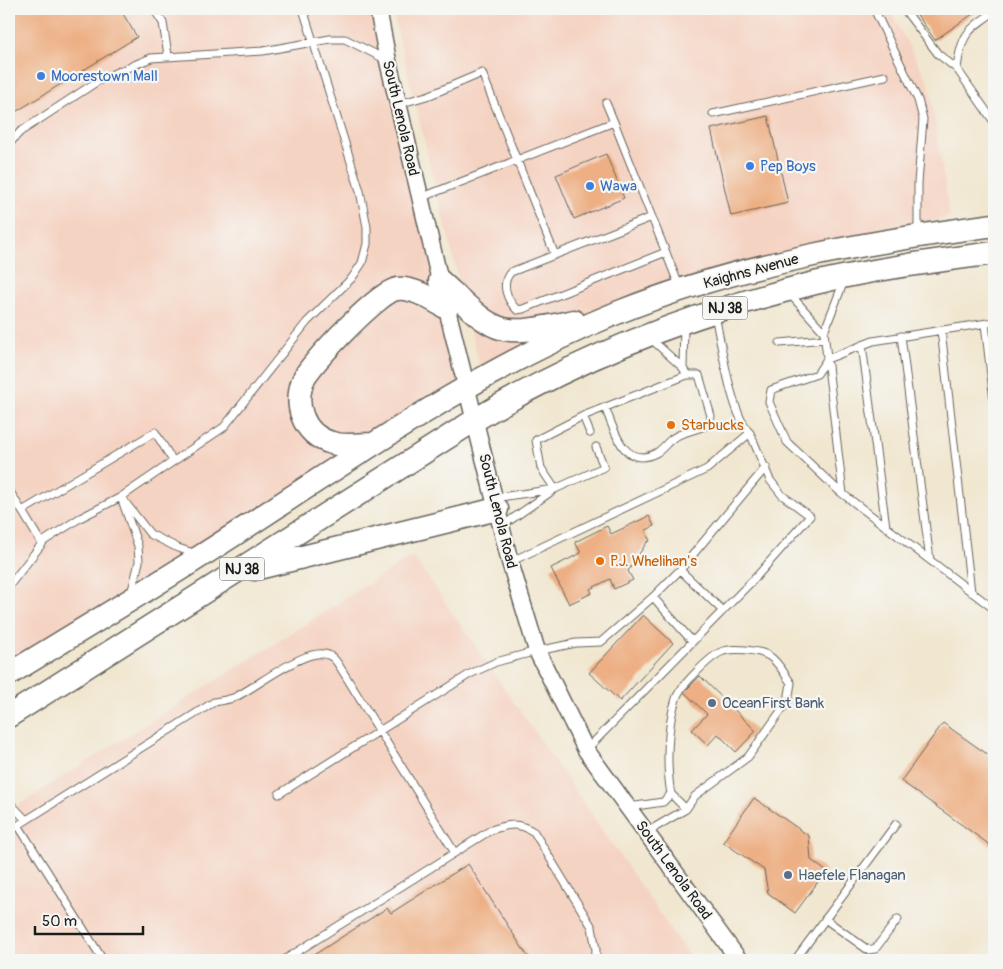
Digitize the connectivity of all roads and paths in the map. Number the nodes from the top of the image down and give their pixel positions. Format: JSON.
{"nodes":[{"id":1,"x":154,"y":9,"type":"edge"},
{"id":2,"x":303,"y":9,"type":"edge"},
{"id":3,"x":378,"y":9,"type":"edge"},
{"id":4,"x":874,"y":9,"type":"edge"},
{"id":5,"x":904,"y":9,"type":"edge"},
{"id":6,"x":994,"y":12,"type":"edge"},
{"id":7,"x":313,"y":43,"type":"junction"},
{"id":8,"x":168,"y":55,"type":"junction"},
{"id":9,"x":388,"y":61,"type":"junction"},
{"id":10,"x":957,"y":68,"type":"junction"},
{"id":11,"x":884,"y":76,"type":"dead end"},
{"id":12,"x":606,"y":103,"type":"dead end"},
{"id":13,"x":398,"y":104,"type":"junction"},
{"id":14,"x":713,"y":114,"type":"dead end"},
{"id":15,"x":614,"y":122,"type":"junction"},
{"id":16,"x":994,"y":122,"type":"edge"},
{"id":17,"x":9,"y":144,"type":"edge"},
{"id":18,"x":517,"y":160,"type":"junction"},
{"id":19,"x":420,"y":198,"type":"junction"},
{"id":20,"x":652,"y":217,"type":"junction"},
{"id":21,"x":994,"y":225,"type":"edge"},
{"id":22,"x":918,"y":235,"type":"junction"},
{"id":23,"x":666,"y":252,"type":"junction"},
{"id":24,"x":994,"y":253,"type":"edge"},
{"id":25,"x":555,"y":255,"type":"junction"},
{"id":26,"x":846,"y":276,"type":"junction"},
{"id":27,"x":440,"y":280,"type":"junction"},
{"id":28,"x":681,"y":290,"type":"junction"},
{"id":29,"x":787,"y":290,"type":"junction"},
{"id":30,"x":447,"y":308,"type":"junction"},
{"id":31,"x":622,"y":311,"type":"junction"},
{"id":32,"x":714,"y":311,"type":"junction"},
{"id":33,"x":684,"y":322,"type":"junction"},
{"id":34,"x":994,"y":322,"type":"edge"},
{"id":35,"x":985,"y":324,"type":"junction"},
{"id":36,"x":941,"y":330,"type":"junction"},
{"id":37,"x":647,"y":335,"type":"junction"},
{"id":38,"x":824,"y":335,"type":"junction"},
{"id":39,"x":901,"y":336,"type":"junction"},
{"id":40,"x":780,"y":343,"type":"dead end"},
{"id":41,"x":862,"y":345,"type":"junction"},
{"id":42,"x":827,"y":359,"type":"junction"},
{"id":43,"x":685,"y":371,"type":"junction"},
{"id":44,"x":466,"y":386,"type":"junction"},
{"id":45,"x":994,"y":401,"type":"edge"},
{"id":46,"x":605,"y":407,"type":"junction"},
{"id":47,"x":582,"y":416,"type":"junction"},
{"id":48,"x":475,"y":420,"type":"junction"},
{"id":49,"x":590,"y":433,"type":"dead end"},
{"id":50,"x":750,"y":433,"type":"junction"},
{"id":51,"x":372,"y":444,"type":"junction"},
{"id":52,"x":596,"y":447,"type":"dead end"},
{"id":53,"x":173,"y":462,"type":"junction"},
{"id":54,"x":766,"y":467,"type":"junction"},
{"id":55,"x":555,"y":489,"type":"junction"},
{"id":56,"x":9,"y":490,"type":"edge"},
{"id":57,"x":843,"y":494,"type":"junction"},
{"id":58,"x":121,"y":497,"type":"junction"},
{"id":59,"x":22,"y":511,"type":"junction"},
{"id":60,"x":498,"y":511,"type":"junction"},
{"id":61,"x":886,"y":527,"type":"junction"},
{"id":62,"x":42,"y":544,"type":"junction"},
{"id":63,"x":202,"y":555,"type":"junction"},
{"id":64,"x":930,"y":560,"type":"junction"},
{"id":65,"x":510,"y":562,"type":"junction"},
{"id":66,"x":680,"y":570,"type":"junction"},
{"id":67,"x":232,"y":575,"type":"junction"},
{"id":68,"x":9,"y":586,"type":"edge"},
{"id":69,"x":971,"y":592,"type":"junction"},
{"id":70,"x":654,"y":597,"type":"junction"},
{"id":71,"x":130,"y":599,"type":"junction"},
{"id":72,"x":994,"y":609,"type":"edge"},
{"id":73,"x":723,"y":611,"type":"junction"},
{"id":74,"x":692,"y":641,"type":"junction"},
{"id":75,"x":536,"y":651,"type":"junction"},
{"id":76,"x":9,"y":674,"type":"edge"},
{"id":77,"x":10,"y":719,"type":"edge"},
{"id":78,"x":379,"y":732,"type":"junction"},
{"id":79,"x":586,"y":750,"type":"junction"},
{"id":80,"x":279,"y":794,"type":"dead end"},
{"id":81,"x":671,"y":794,"type":"junction"},
{"id":82,"x":9,"y":802,"type":"edge"},
{"id":83,"x":628,"y":807,"type":"junction"},
{"id":84,"x":686,"y":809,"type":"junction"},
{"id":85,"x":26,"y":820,"type":"junction"},
{"id":86,"x":896,"y":824,"type":"dead end"},
{"id":87,"x":18,"y":825,"type":"junction"},
{"id":88,"x":9,"y":831,"type":"edge"},
{"id":89,"x":646,"y":833,"type":"junction"},
{"id":90,"x":454,"y":853,"type":"junction"},
{"id":91,"x":826,"y":919,"type":"junction"},
{"id":92,"x":898,"y":919,"type":"dead end"},
{"id":93,"x":103,"y":960,"type":"edge"},
{"id":94,"x":284,"y":960,"type":"edge"},
{"id":95,"x":595,"y":960,"type":"edge"},
{"id":96,"x":739,"y":960,"type":"edge"},
{"id":97,"x":795,"y":960,"type":"edge"}],
"edges":[{"from":1,"to":8,"type":"lane"},
{"from":2,"to":7,"type":"lane"},
{"from":3,"to":9,"type":"street","name":"South Lenola Road"},
{"from":4,"to":22,"type":"lane"},
{"from":5,"to":10,"type":"lane"},
{"from":6,"to":10,"type":"lane"},
{"from":7,"to":8,"type":"lane"},
{"from":7,"to":9,"type":"lane"},
{"from":7,"to":53,"type":"lane"},
{"from":8,"to":17,"type":"lane"},
{"from":9,"to":13,"type":"street","name":"South Lenola Road"},
{"from":10,"to":16,"type":"lane"},
{"from":11,"to":14,"type":"lane"},
{"from":12,"to":15,"type":"lane"},
{"from":13,"to":18,"type":"lane"},
{"from":13,"to":19,"type":"street","name":"South Lenola Road"},
{"from":15,"to":18,"type":"lane"},
{"from":15,"to":20,"type":"lane"},
{"from":18,"to":19,"type":"lane"},
{"from":18,"to":25,"type":"lane"},
{"from":19,"to":27,"type":"street","name":"South Lenola Road"},
{"from":20,"to":23,"type":"lane"},
{"from":20,"to":25,"type":"lane"},
{"from":21,"to":22,"type":"highway","name":"Kaighns Avenue","number":"NJ 38"},
{"from":22,"to":28,"type":"highway","name":"Kaighns Avenue","number":"NJ 38"},
{"from":23,"to":25,"type":"lane"},
{"from":23,"to":28,"type":"lane"},
{"from":24,"to":26,"type":"highway","name":"Kaighns Avenue","number":"NJ 38"},
{"from":26,"to":29,"type":"highway","name":"Kaighns Avenue","number":"NJ 38"},
{"from":26,"to":38,"type":"lane"},
{"from":27,"to":30,"type":"street","name":"South Lenola Road"},
{"from":27,"to":31,"type":"highway"},
{"from":28,"to":31,"type":"highway","name":"Kaighns Avenue","number":"NJ 38"},
{"from":29,"to":32,"type":"highway","name":"Kaighns Avenue","number":"NJ 38"},
{"from":29,"to":38,"type":"lane"},
{"from":30,"to":44,"type":"street","name":"South Lenola Road"},
{"from":30,"to":51,"type":"highway"},
{"from":31,"to":44,"type":"highway","name":"Kaighns Avenue","number":"NJ 38"},
{"from":32,"to":33,"type":"highway","name":"Kaighns Avenue","number":"NJ 38"},
{"from":32,"to":50,"type":"lane"},
{"from":33,"to":37,"type":"highway","name":"Kaighns Avenue","number":"NJ 38"},
{"from":33,"to":43,"type":"lane"},
{"from":34,"to":35,"type":"lane"},
{"from":35,"to":36,"type":"lane"},
{"from":35,"to":45,"type":"lane"},
{"from":36,"to":39,"type":"lane"},
{"from":36,"to":69,"type":"lane"},
{"from":37,"to":43,"type":"lane"},
{"from":37,"to":48,"type":"highway","name":"Kaighns Avenue","number":"NJ 38"},
{"from":38,"to":40,"type":"lane"},
{"from":38,"to":42,"type":"lane"},
{"from":39,"to":41,"type":"lane"},
{"from":39,"to":64,"type":"lane"},
{"from":41,"to":42,"type":"lane"},
{"from":41,"to":61,"type":"lane"},
{"from":42,"to":57,"type":"lane"},
{"from":42,"to":57,"type":"lane"},
{"from":43,"to":46,"type":"lane"},
{"from":43,"to":46,"type":"lane"},
{"from":44,"to":48,"type":"street","name":"South Lenola Road"},
{"from":44,"to":51,"type":"highway","number":"NJ 38"},
{"from":46,"to":47,"type":"lane"},
{"from":47,"to":49,"type":"lane"},
{"from":47,"to":55,"type":"lane"},
{"from":48,"to":60,"type":"street","name":"South Lenola Road"},
{"from":48,"to":67,"type":"highway","number":"NJ 38"},
{"from":50,"to":54,"type":"lane"},
{"from":50,"to":65,"type":"lane"},
{"from":51,"to":63,"type":"highway","number":"NJ 38"},
{"from":52,"to":55,"type":"lane"},
{"from":53,"to":58,"type":"lane"},
{"from":53,"to":59,"type":"lane"},
{"from":54,"to":66,"type":"lane"},
{"from":54,"to":73,"type":"lane"},
{"from":55,"to":60,"type":"lane"},
{"from":55,"to":60,"type":"lane"},
{"from":56,"to":59,"type":"lane"},
{"from":57,"to":61,"type":"lane"},
{"from":58,"to":62,"type":"lane"},
{"from":58,"to":63,"type":"lane"},
{"from":58,"to":71,"type":"lane"},
{"from":59,"to":62,"type":"lane"},
{"from":60,"to":65,"type":"street","name":"South Lenola Road"},
{"from":60,"to":67,"type":"highway"},
{"from":61,"to":64,"type":"lane"},
{"from":62,"to":68,"type":"lane"},
{"from":63,"to":71,"type":"highway","number":"NJ 38"},
{"from":64,"to":69,"type":"lane"},
{"from":65,"to":75,"type":"street","name":"South Lenola Road"},
{"from":66,"to":70,"type":"lane"},
{"from":66,"to":73,"type":"lane"},
{"from":67,"to":77,"type":"highway","number":"NJ 38"},
{"from":69,"to":72,"type":"lane"},
{"from":70,"to":74,"type":"lane"},
{"from":70,"to":75,"type":"lane"},
{"from":71,"to":76,"type":"highway","number":"NJ 38"},
{"from":73,"to":74,"type":"lane"},
{"from":74,"to":79,"type":"lane"},
{"from":75,"to":78,"type":"lane"},
{"from":75,"to":79,"type":"street","name":"South Lenola Road"},
{"from":78,"to":80,"type":"lane"},
{"from":78,"to":85,"type":"lane"},
{"from":78,"to":90,"type":"lane"},
{"from":79,"to":83,"type":"street","name":"South Lenola Road"},
{"from":81,"to":83,"type":"lane"},
{"from":81,"to":84,"type":"lane"},
{"from":81,"to":84,"type":"lane"},
{"from":82,"to":85,"type":"lane"},
{"from":83,"to":89,"type":"street","name":"South Lenola Road"},
{"from":84,"to":89,"type":"lane"},
{"from":85,"to":87,"type":"lane"},
{"from":86,"to":91,"type":"lane"},
{"from":87,"to":88,"type":"lane"},
{"from":87,"to":93,"type":"lane"},
{"from":89,"to":96,"type":"street","name":"South Lenola Road"},
{"from":90,"to":94,"type":"lane"},
{"from":90,"to":95,"type":"lane"},
{"from":91,"to":92,"type":"lane"},
{"from":91,"to":97,"type":"lane"}]}
